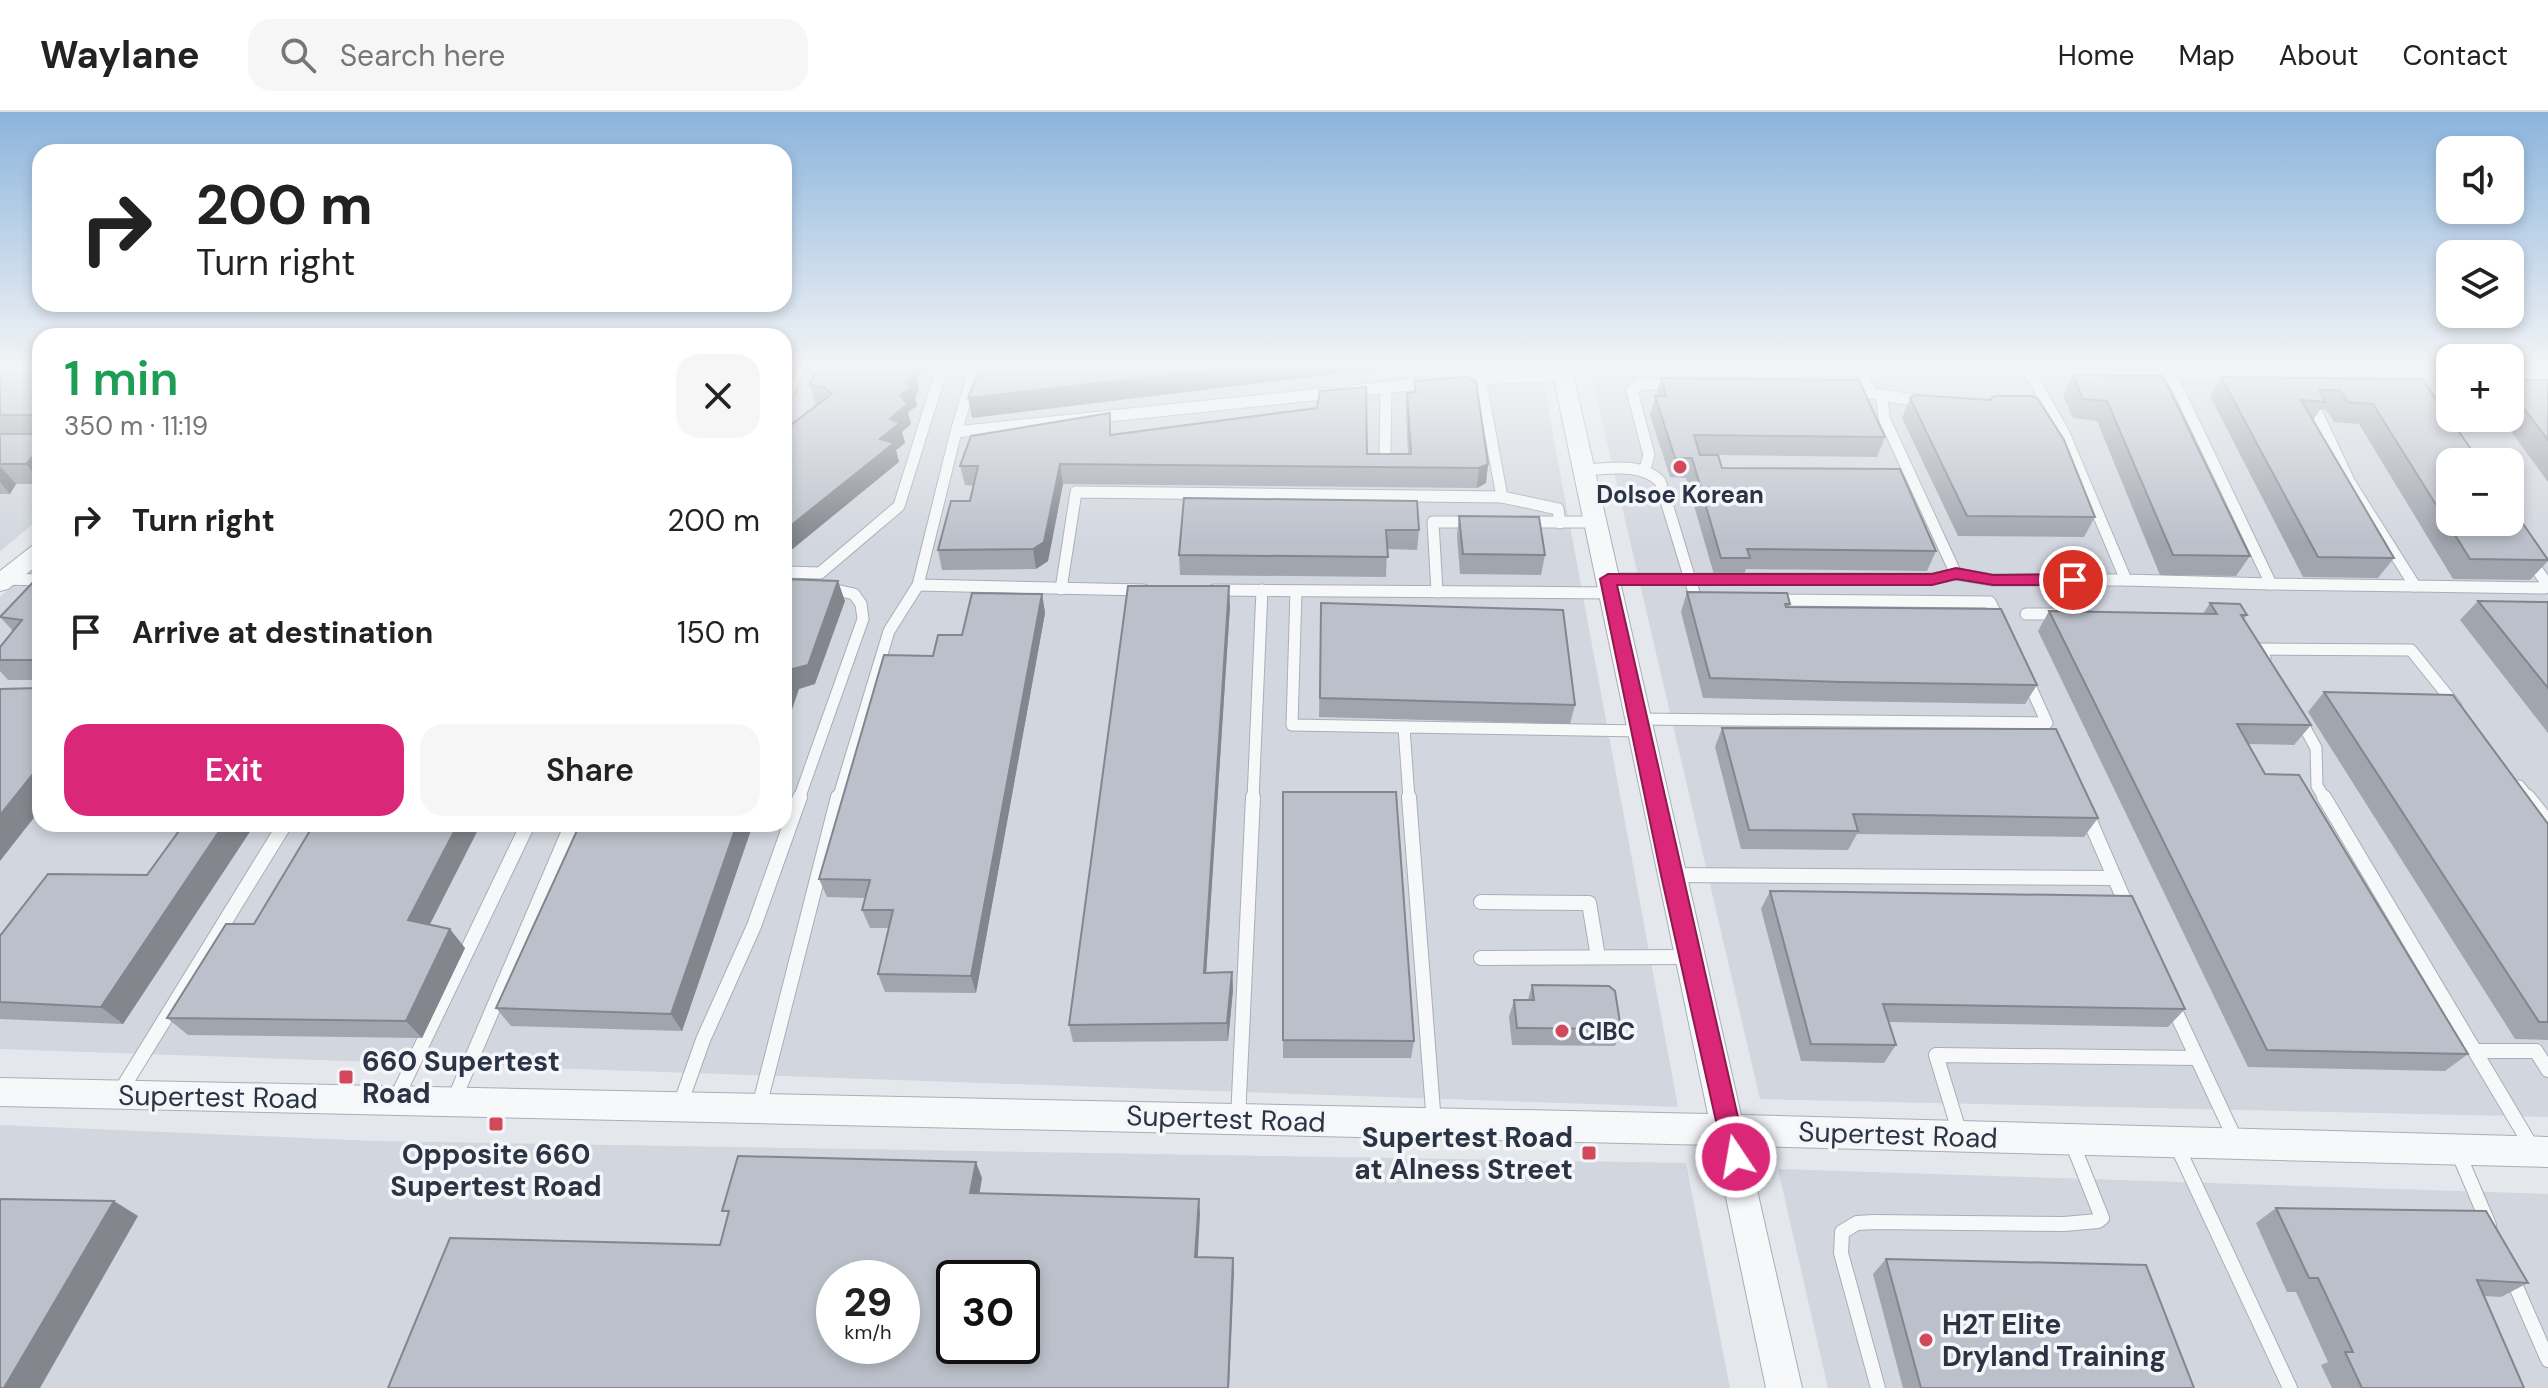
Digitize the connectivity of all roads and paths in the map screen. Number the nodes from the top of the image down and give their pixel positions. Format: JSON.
{"nodes":[{"id":1,"x":924,"y":425,"type":"edge"},
{"id":2,"x":958,"y":425,"type":"edge"},
{"id":3,"x":1027,"y":425,"type":"edge"},
{"id":4,"x":1385,"y":425,"type":"edge"},
{"id":5,"x":1489,"y":425,"type":"edge"},
{"id":6,"x":1574,"y":425,"type":"edge"},
{"id":7,"x":1641,"y":425,"type":"edge"},
{"id":8,"x":1887,"y":425,"type":"edge"},
{"id":9,"x":2059,"y":425,"type":"edge"},
{"id":10,"x":2195,"y":425,"type":"edge"},
{"id":11,"x":2322,"y":425,"type":"edge"},
{"id":12,"x":956,"y":432,"type":"junction"},
{"id":13,"x":1385,"y":452,"type":"edge"},
{"id":14,"x":1645,"y":469,"type":"junction"},
{"id":15,"x":1584,"y":470,"type":"junction"},
{"id":16,"x":1502,"y":497,"type":"junction"},
{"id":17,"x":1481,"y":522,"type":"edge"},
{"id":18,"x":1512,"y":522,"type":"edge"},
{"id":19,"x":1596,"y":522,"type":"junction"},
{"id":20,"x":1560,"y":523,"type":"junction"},
{"id":21,"x":2522,"y":547,"type":"edge"},
{"id":22,"x":32,"y":557,"type":"edge"},
{"id":23,"x":792,"y":572,"type":"edge"},
{"id":24,"x":1956,"y":574,"type":"junction"},
{"id":25,"x":1690,"y":579,"type":"junction"},
{"id":26,"x":32,"y":580,"type":"edge"},
{"id":27,"x":2126,"y":580,"type":"junction"},
{"id":28,"x":2,"y":581,"type":"edge"},
{"id":29,"x":2271,"y":584,"type":"junction"},
{"id":30,"x":918,"y":585,"type":"junction"},
{"id":31,"x":1610,"y":586,"type":"junction"},
{"id":32,"x":2415,"y":586,"type":"junction"},
{"id":33,"x":811,"y":588,"type":"edge"},
{"id":34,"x":1061,"y":589,"type":"junction"},
{"id":35,"x":1150,"y":590,"type":"edge"},
{"id":36,"x":1198,"y":590,"type":"edge"},
{"id":37,"x":1262,"y":590,"type":"junction"},
{"id":38,"x":1296,"y":591,"type":"junction"},
{"id":39,"x":1437,"y":592,"type":"junction"},
{"id":40,"x":1712,"y":599,"type":"edge"},
{"id":41,"x":1758,"y":600,"type":"edge"},
{"id":42,"x":2026,"y":614,"type":"dead end"},
{"id":43,"x":2072,"y":615,"type":"edge"},
{"id":44,"x":2003,"y":629,"type":"edge"},
{"id":45,"x":2023,"y":670,"type":"edge"},
{"id":46,"x":2274,"y":674,"type":"edge"},
{"id":47,"x":2295,"y":711,"type":"edge"},
{"id":48,"x":2460,"y":712,"type":"edge"},
{"id":49,"x":2047,"y":723,"type":"junction"},
{"id":50,"x":1640,"y":725,"type":"junction"},
{"id":51,"x":1404,"y":727,"type":"junction"},
{"id":52,"x":2053,"y":737,"type":"edge"},
{"id":53,"x":2509,"y":773,"type":"edge"},
{"id":54,"x":2078,"y":793,"type":"edge"},
{"id":55,"x":792,"y":819,"type":"edge"},
{"id":56,"x":2548,"y":822,"type":"edge"},
{"id":57,"x":280,"y":832,"type":"edge"},
{"id":58,"x":524,"y":832,"type":"edge"},
{"id":59,"x":569,"y":832,"type":"edge"},
{"id":60,"x":787,"y":832,"type":"edge"},
{"id":61,"x":1671,"y":875,"type":"junction"},
{"id":62,"x":2114,"y":878,"type":"junction"},
{"id":63,"x":1481,"y":902,"type":"dead end"},
{"id":64,"x":2133,"y":919,"type":"edge"},
{"id":65,"x":1598,"y":957,"type":"junction"},
{"id":66,"x":1690,"y":957,"type":"junction"},
{"id":67,"x":1481,"y":958,"type":"dead end"},
{"id":68,"x":2165,"y":988,"type":"edge"},
{"id":69,"x":2475,"y":1051,"type":"junction"},
{"id":70,"x":2197,"y":1058,"type":"junction"},
{"id":71,"x":2548,"y":1070,"type":"edge"},
{"id":72,"x":0,"y":1092,"type":"edge"},
{"id":73,"x":118,"y":1095,"type":"junction"},
{"id":74,"x":395,"y":1101,"type":"junction"},
{"id":75,"x":453,"y":1102,"type":"junction"},
{"id":76,"x":679,"y":1107,"type":"junction"},
{"id":77,"x":758,"y":1109,"type":"junction"},
{"id":78,"x":1238,"y":1119,"type":"junction"},
{"id":79,"x":1434,"y":1125,"type":"junction"},
{"id":80,"x":1730,"y":1130,"type":"junction"},
{"id":81,"x":1961,"y":1137,"type":"junction"},
{"id":82,"x":2071,"y":1140,"type":"junction"},
{"id":83,"x":2175,"y":1143,"type":"junction"},
{"id":84,"x":2238,"y":1144,"type":"junction"},
{"id":85,"x":2457,"y":1150,"type":"junction"},
{"id":86,"x":2541,"y":1152,"type":"edge"},
{"id":87,"x":2548,"y":1360,"type":"edge"},
{"id":88,"x":1784,"y":1388,"type":"edge"},
{"id":89,"x":1878,"y":1388,"type":"edge"},
{"id":90,"x":2290,"y":1388,"type":"edge"}],
"edges":[{"from":1,"to":23,"type":"lane"},
{"from":2,"to":12,"type":"lane"},
{"from":3,"to":12,"type":"lane"},
{"from":4,"to":13,"type":"lane"},
{"from":5,"to":16,"type":"lane"},
{"from":6,"to":15,"type":"street"},
{"from":7,"to":14,"type":"lane"},
{"from":8,"to":24,"type":"lane"},
{"from":9,"to":27,"type":"lane"},
{"from":10,"to":29,"type":"lane"},
{"from":11,"to":32,"type":"lane"},
{"from":12,"to":30,"type":"lane"},
{"from":14,"to":15,"type":"lane"},
{"from":14,"to":25,"type":"lane"},
{"from":15,"to":19,"type":"street"},
{"from":16,"to":20,"type":"lane"},
{"from":16,"to":34,"type":"lane"},
{"from":17,"to":39,"type":"lane"},
{"from":18,"to":20,"type":"lane"},
{"from":19,"to":20,"type":"lane"},
{"from":19,"to":31,"type":"street"},
{"from":21,"to":32,"type":"lane"},
{"from":22,"to":28,"type":"street"},
{"from":24,"to":25,"type":"lane"},
{"from":24,"to":27,"type":"lane"},
{"from":25,"to":31,"type":"lane"},
{"from":25,"to":40,"type":"lane"},
{"from":26,"to":28,"type":"lane"},
{"from":27,"to":29,"type":"lane"},
{"from":29,"to":32,"type":"lane"},
{"from":30,"to":34,"type":"lane"},
{"from":30,"to":77,"type":"lane"},
{"from":31,"to":39,"type":"lane"},
{"from":31,"to":50,"type":"street"},
{"from":33,"to":55,"type":"lane"},
{"from":34,"to":35,"type":"lane"},
{"from":36,"to":37,"type":"lane"},
{"from":37,"to":38,"type":"lane"},
{"from":37,"to":78,"type":"lane"},
{"from":38,"to":39,"type":"lane"},
{"from":38,"to":51,"type":"lane"},
{"from":41,"to":44,"type":"lane"},
{"from":42,"to":43,"type":"lane"},
{"from":45,"to":49,"type":"lane"},
{"from":46,"to":48,"type":"lane"},
{"from":47,"to":69,"type":"lane"},
{"from":49,"to":50,"type":"lane"},
{"from":49,"to":52,"type":"lane"},
{"from":50,"to":51,"type":"lane"},
{"from":50,"to":61,"type":"street"},
{"from":51,"to":79,"type":"lane"},
{"from":53,"to":56,"type":"lane"},
{"from":54,"to":62,"type":"lane"},
{"from":57,"to":73,"type":"lane"},
{"from":58,"to":74,"type":"lane"},
{"from":59,"to":75,"type":"lane"},
{"from":60,"to":76,"type":"lane"},
{"from":61,"to":62,"type":"lane"},
{"from":61,"to":66,"type":"street"},
{"from":62,"to":64,"type":"lane"},
{"from":63,"to":65,"type":"lane"},
{"from":65,"to":66,"type":"lane"},
{"from":65,"to":67,"type":"lane"},
{"from":66,"to":80,"type":"street"},
{"from":68,"to":70,"type":"lane"},
{"from":69,"to":71,"type":"lane"},
{"from":69,"to":86,"type":"lane"},
{"from":70,"to":81,"type":"lane"},
{"from":70,"to":84,"type":"lane"},
{"from":72,"to":73,"type":"street","name":"Supertest Road"},
{"from":73,"to":74,"type":"street","name":"Supertest Road"},
{"from":74,"to":75,"type":"street","name":"Supertest Road"},
{"from":75,"to":76,"type":"street","name":"Supertest Road"},
{"from":76,"to":77,"type":"street","name":"Supertest Road"},
{"from":77,"to":78,"type":"street","name":"Supertest Road"},
{"from":78,"to":79,"type":"street","name":"Supertest Road"},
{"from":79,"to":80,"type":"street","name":"Supertest Road"},
{"from":80,"to":81,"type":"street","name":"Supertest Road"},
{"from":80,"to":88,"type":"street"},
{"from":81,"to":82,"type":"street","name":"Supertest Road"},
{"from":82,"to":83,"type":"street","name":"Supertest Road"},
{"from":82,"to":89,"type":"lane"},
{"from":83,"to":84,"type":"street","name":"Supertest Road"},
{"from":83,"to":90,"type":"lane"},
{"from":84,"to":85,"type":"street","name":"Supertest Road"},
{"from":85,"to":86,"type":"street","name":"Supertest Road"},
{"from":85,"to":87,"type":"lane"}]}
